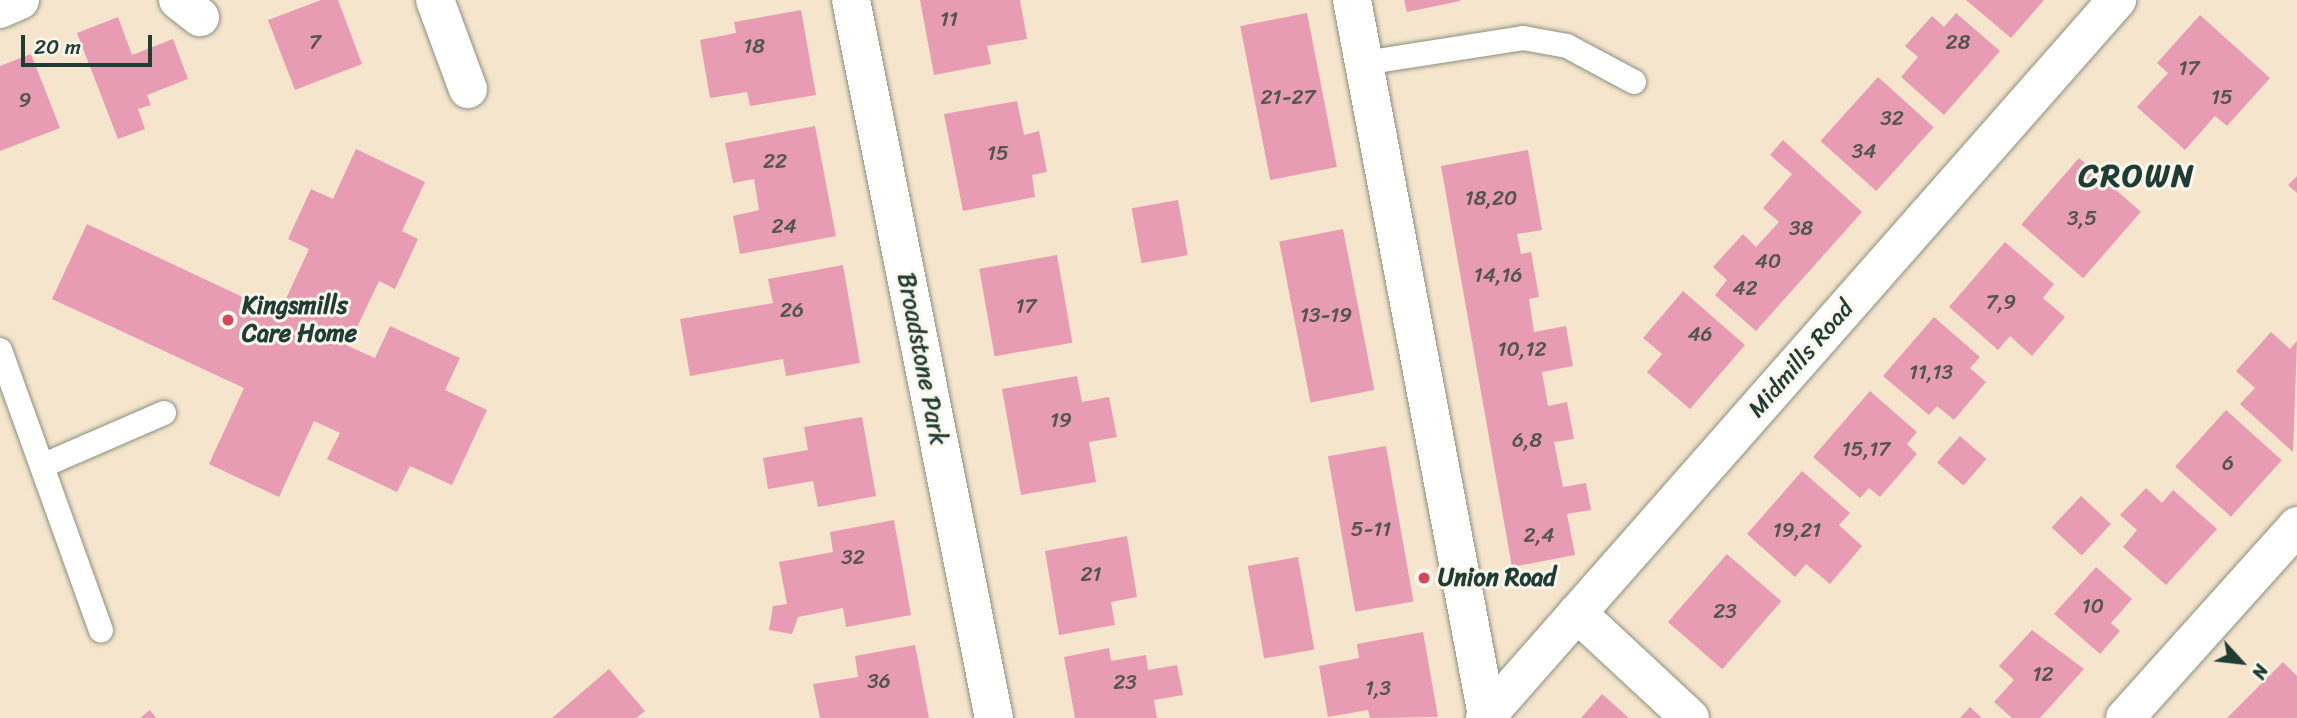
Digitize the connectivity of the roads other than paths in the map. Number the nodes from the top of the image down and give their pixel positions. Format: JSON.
{"nodes":[{"id":1,"x":20,"y":0,"type":"edge"},
{"id":2,"x":435,"y":0,"type":"edge"},
{"id":3,"x":851,"y":0,"type":"edge"},
{"id":4,"x":1352,"y":0,"type":"edge"},
{"id":5,"x":2118,"y":0,"type":"edge"},
{"id":6,"x":0,"y":9,"type":"edge"},
{"id":7,"x":1364,"y":63,"type":"junction"},
{"id":8,"x":1634,"y":82,"type":"dead end"},
{"id":9,"x":468,"y":89,"type":"dead end"},
{"id":10,"x":0,"y":350,"type":"edge"},
{"id":11,"x":164,"y":413,"type":"dead end"},
{"id":12,"x":42,"y":466,"type":"junction"},
{"id":13,"x":2297,"y":526,"type":"edge"},
{"id":14,"x":1577,"y":612,"type":"junction"},
{"id":15,"x":101,"y":630,"type":"dead end"},
{"id":16,"x":1486,"y":717,"type":"edge"},
{"id":17,"x":994,"y":718,"type":"edge"},
{"id":18,"x":1690,"y":718,"type":"edge"},
{"id":19,"x":2125,"y":718,"type":"edge"}],
"edges":[{"from":1,"to":6,"type":"street"},
{"from":2,"to":9,"type":"street"},
{"from":3,"to":17,"type":"street","name":"Broadstone Park"},
{"from":4,"to":7,"type":"street"},
{"from":5,"to":14,"type":"street","name":"Midmills Road"},
{"from":7,"to":8,"type":"lane"},
{"from":7,"to":16,"type":"street"},
{"from":10,"to":12,"type":"lane"},
{"from":11,"to":12,"type":"lane"},
{"from":12,"to":15,"type":"lane"},
{"from":13,"to":19,"type":"street"},
{"from":14,"to":16,"type":"street","name":"Midmills Road"},
{"from":14,"to":18,"type":"street"}]}
